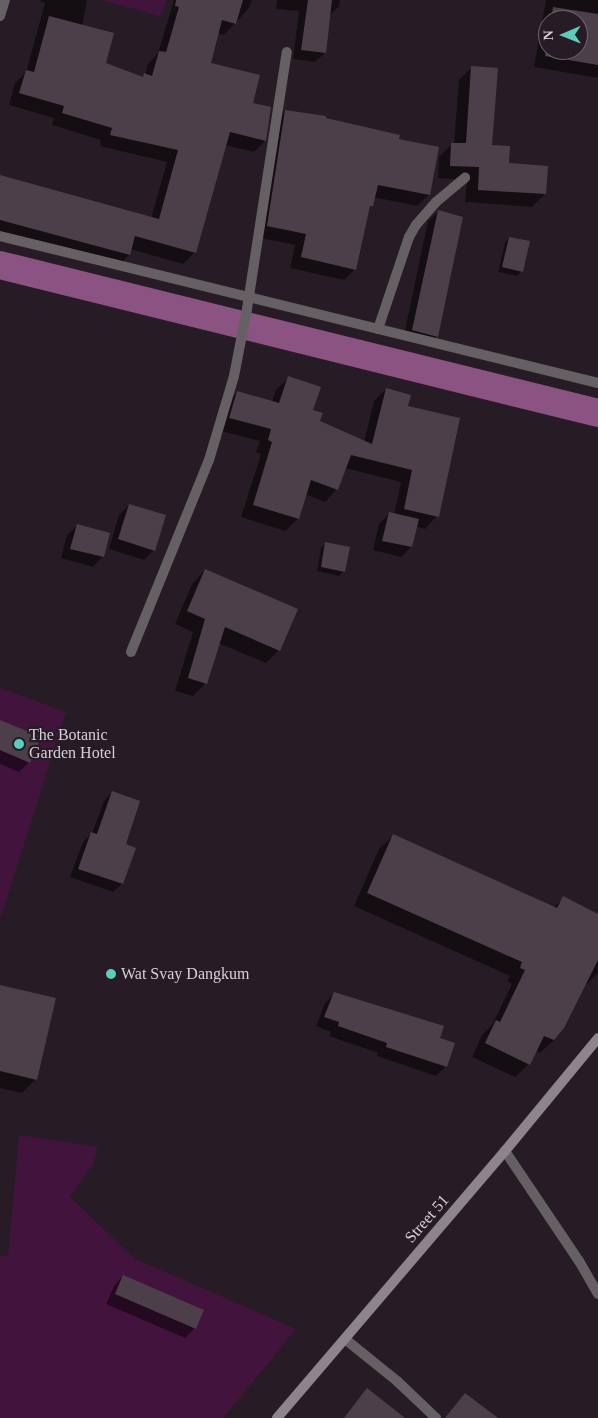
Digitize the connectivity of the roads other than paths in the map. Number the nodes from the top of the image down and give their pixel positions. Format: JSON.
{"nodes":[{"id":1,"x":5,"y":0,"type":"edge"},
{"id":2,"x":0,"y":16,"type":"edge"},
{"id":3,"x":287,"y":52,"type":"dead end"},
{"id":4,"x":465,"y":178,"type":"dead end"},
{"id":5,"x":0,"y":236,"type":"edge"},
{"id":6,"x":248,"y":297,"type":"junction"},
{"id":7,"x":378,"y":329,"type":"junction"},
{"id":8,"x":598,"y":383,"type":"edge"},
{"id":9,"x":131,"y":652,"type":"dead end"},
{"id":10,"x":598,"y":1038,"type":"edge"},
{"id":11,"x":505,"y":1151,"type":"junction"},
{"id":12,"x":598,"y":1294,"type":"edge"},
{"id":13,"x":345,"y":1339,"type":"junction"},
{"id":14,"x":277,"y":1418,"type":"edge"},
{"id":15,"x":436,"y":1418,"type":"edge"}],
"edges":[{"from":1,"to":2,"type":"street"},
{"from":3,"to":6,"type":"street"},
{"from":4,"to":7,"type":"street"},
{"from":5,"to":6,"type":"street"},
{"from":6,"to":7,"type":"street"},
{"from":6,"to":9,"type":"street"},
{"from":7,"to":8,"type":"street"},
{"from":10,"to":11,"type":"main road","name":"Street 51"},
{"from":11,"to":12,"type":"street"},
{"from":11,"to":13,"type":"main road","name":"Street 51"},
{"from":13,"to":14,"type":"main road","name":"Street 51"},
{"from":13,"to":15,"type":"street"}]}
